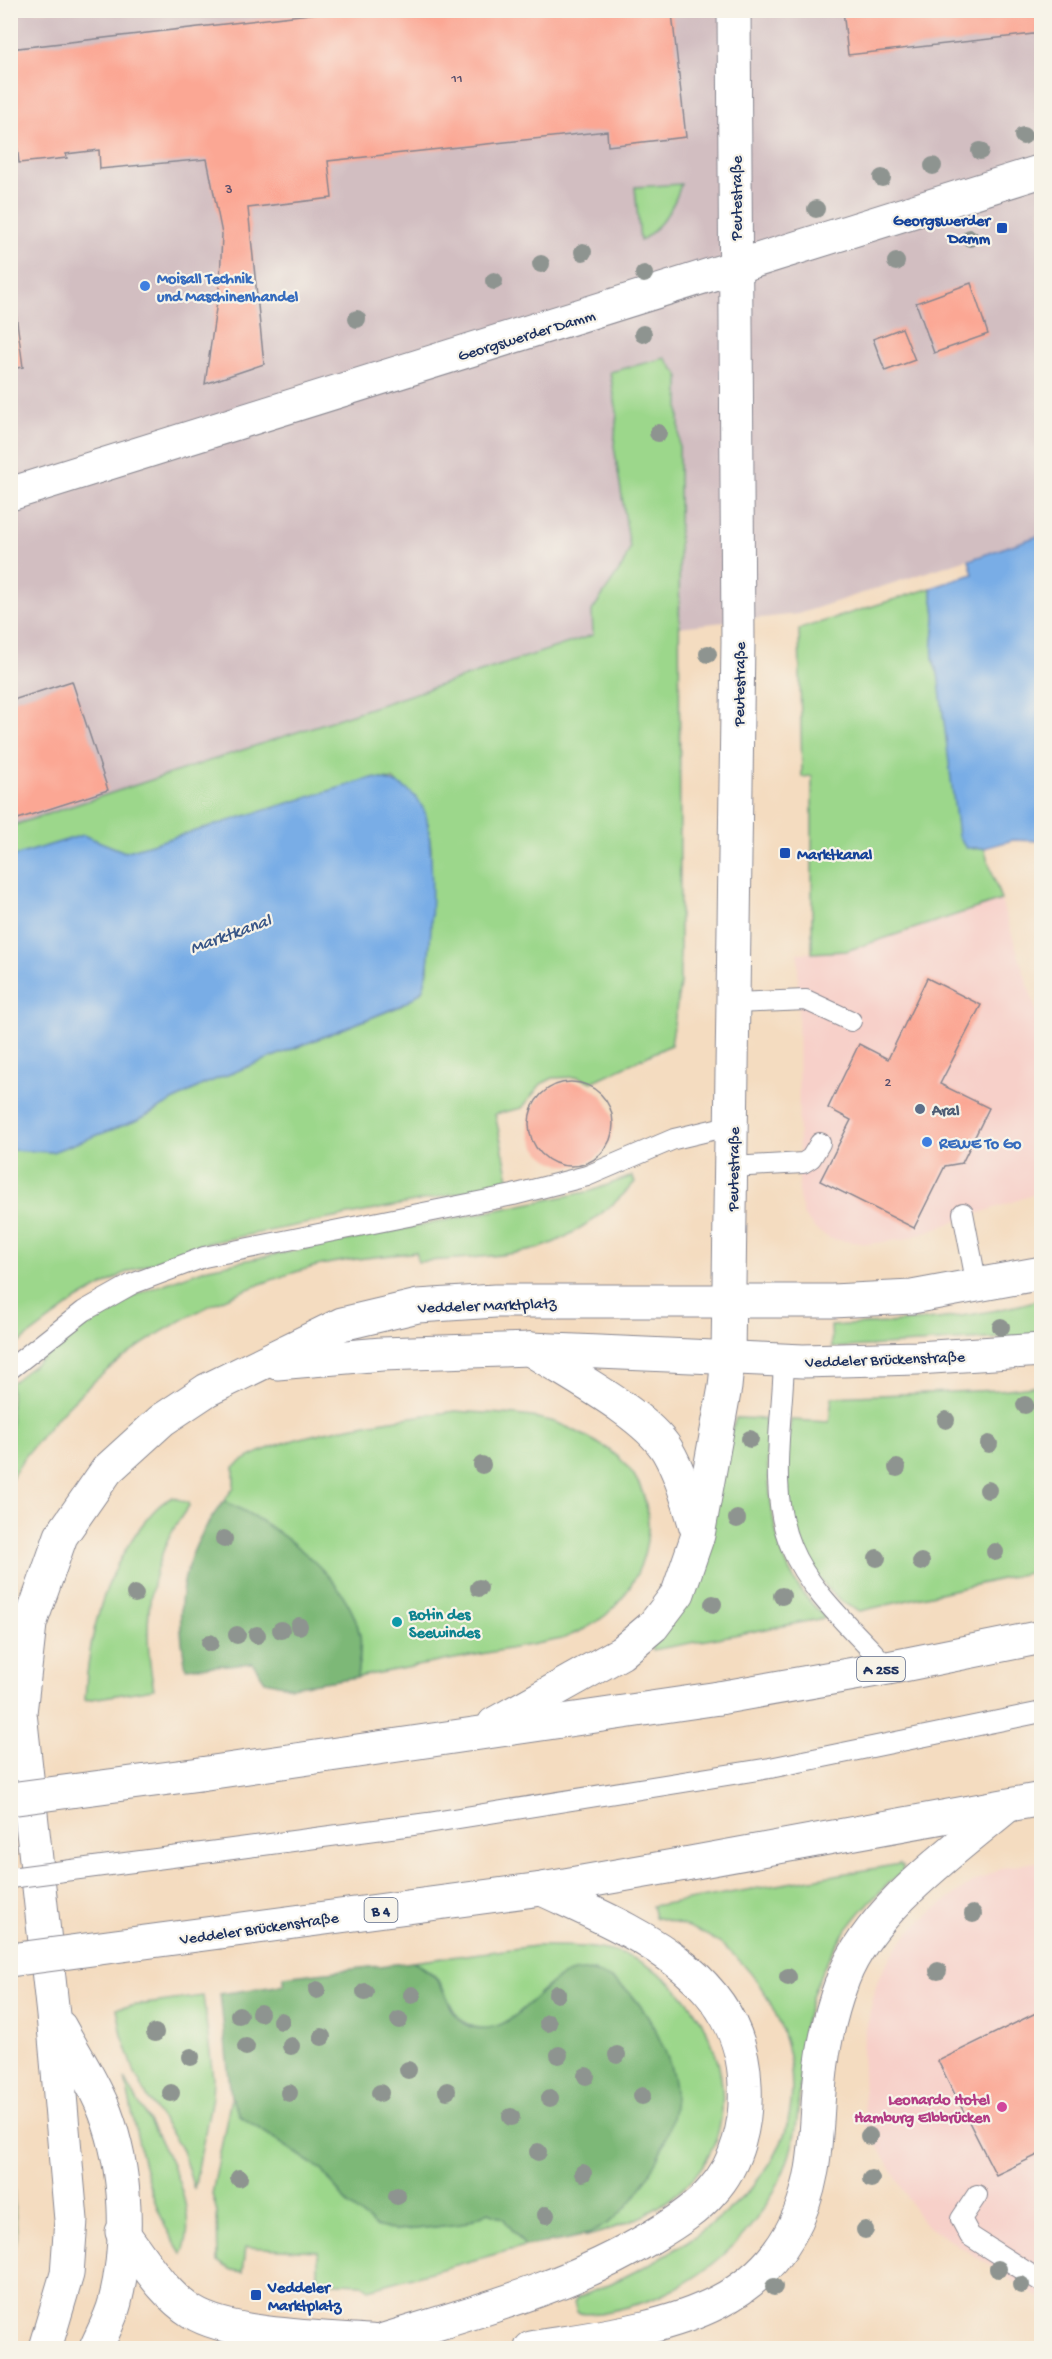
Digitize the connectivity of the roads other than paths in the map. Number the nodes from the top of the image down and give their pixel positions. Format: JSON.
{"nodes":[{"id":1,"x":734,"y":10,"type":"edge"},
{"id":2,"x":1041,"y":171,"type":"edge"},
{"id":3,"x":736,"y":268,"type":"junction"},
{"id":4,"x":10,"y":494,"type":"edge"},
{"id":5,"x":734,"y":1003,"type":"junction"},
{"id":6,"x":851,"y":1021,"type":"dead end"},
{"id":7,"x":733,"y":1125,"type":"junction"},
{"id":8,"x":820,"y":1143,"type":"dead end"},
{"id":9,"x":732,"y":1167,"type":"junction"},
{"id":10,"x":963,"y":1213,"type":"dead end"},
{"id":11,"x":1041,"y":1273,"type":"edge"},
{"id":12,"x":977,"y":1286,"type":"junction"},
{"id":13,"x":731,"y":1301,"type":"junction"},
{"id":14,"x":530,"y":1349,"type":"junction"},
{"id":15,"x":1041,"y":1350,"type":"edge"},
{"id":16,"x":728,"y":1356,"type":"junction"},
{"id":17,"x":784,"y":1360,"type":"junction"},
{"id":18,"x":254,"y":1364,"type":"junction"},
{"id":19,"x":10,"y":1369,"type":"edge"},
{"id":20,"x":698,"y":1535,"type":"junction"},
{"id":21,"x":1041,"y":1637,"type":"edge"},
{"id":22,"x":888,"y":1668,"type":"junction"},
{"id":23,"x":1041,"y":1712,"type":"edge"},
{"id":24,"x":474,"y":1735,"type":"junction"},
{"id":25,"x":10,"y":1798,"type":"edge"},
{"id":26,"x":1041,"y":1799,"type":"edge"},
{"id":27,"x":1007,"y":1806,"type":"junction"},
{"id":28,"x":10,"y":1878,"type":"edge"},
{"id":29,"x":542,"y":1889,"type":"junction"},
{"id":30,"x":10,"y":1960,"type":"edge"},
{"id":31,"x":54,"y":2015,"type":"junction"},
{"id":32,"x":977,"y":2195,"type":"dead end"},
{"id":33,"x":122,"y":2232,"type":"junction"},
{"id":34,"x":1041,"y":2282,"type":"edge"},
{"id":35,"x":368,"y":2345,"type":"edge"},
{"id":36,"x":45,"y":2349,"type":"edge"},
{"id":37,"x":96,"y":2349,"type":"edge"},
{"id":38,"x":531,"y":2349,"type":"edge"}],
"edges":[{"from":1,"to":3,"type":"main road","name":"Peutestraße"},
{"from":2,"to":3,"type":"main road","name":"Georgswerder Damm"},
{"from":3,"to":4,"type":"main road","name":"Georgswerder Damm"},
{"from":3,"to":5,"type":"main road","name":"Peutestraße"},
{"from":5,"to":6,"type":"lane"},
{"from":5,"to":7,"type":"main road","name":"Peutestraße"},
{"from":7,"to":9,"type":"main road","name":"Peutestraße"},
{"from":7,"to":19,"type":"lane"},
{"from":8,"to":9,"type":"lane"},
{"from":9,"to":13,"type":"main road","name":"Peutestraße"},
{"from":10,"to":12,"type":"lane"},
{"from":11,"to":12,"type":"main road"},
{"from":12,"to":13,"type":"main road"},
{"from":13,"to":16,"type":"main road","name":"Peutestraße"},
{"from":13,"to":18,"type":"main road","name":"Veddeler Marktplatz"},
{"from":14,"to":16,"type":"main road","name":"Veddeler Marktplatz"},
{"from":14,"to":18,"type":"main road","name":"Veddeler Marktplatz"},
{"from":14,"to":20,"type":"main road"},
{"from":15,"to":17,"type":"main road","name":"Veddeler Brückenstraße"},
{"from":16,"to":17,"type":"main road","name":"Veddeler Brückenstraße"},
{"from":16,"to":20,"type":"main road","name":"Peutestraße"},
{"from":17,"to":22,"type":"lane"},
{"from":18,"to":31,"type":"main road","name":"Veddeler Marktplatz"},
{"from":20,"to":24,"type":"main road","name":"Peutestraße"},
{"from":21,"to":22,"type":"main road","number":"A 255"},
{"from":22,"to":24,"type":"main road","number":"A 255"},
{"from":23,"to":28,"type":"lane","bridge":true},
{"from":24,"to":25,"type":"main road","bridge":true},
{"from":26,"to":27,"type":"main road"},
{"from":27,"to":29,"type":"main road","number":"B 4"},
{"from":27,"to":38,"type":"main road"},
{"from":29,"to":30,"type":"main road","name":"Veddeler Brückenstraße","number":"B 4","bridge":true},
{"from":29,"to":35,"type":"main road"},
{"from":31,"to":33,"type":"main road","name":"Veddeler Marktplatz"},
{"from":31,"to":36,"type":"main road","name":"Veddeler Marktplatz"},
{"from":32,"to":34,"type":"lane"},
{"from":33,"to":35,"type":"main road"},
{"from":33,"to":37,"type":"main road","name":"Veddeler Marktplatz"}]}
